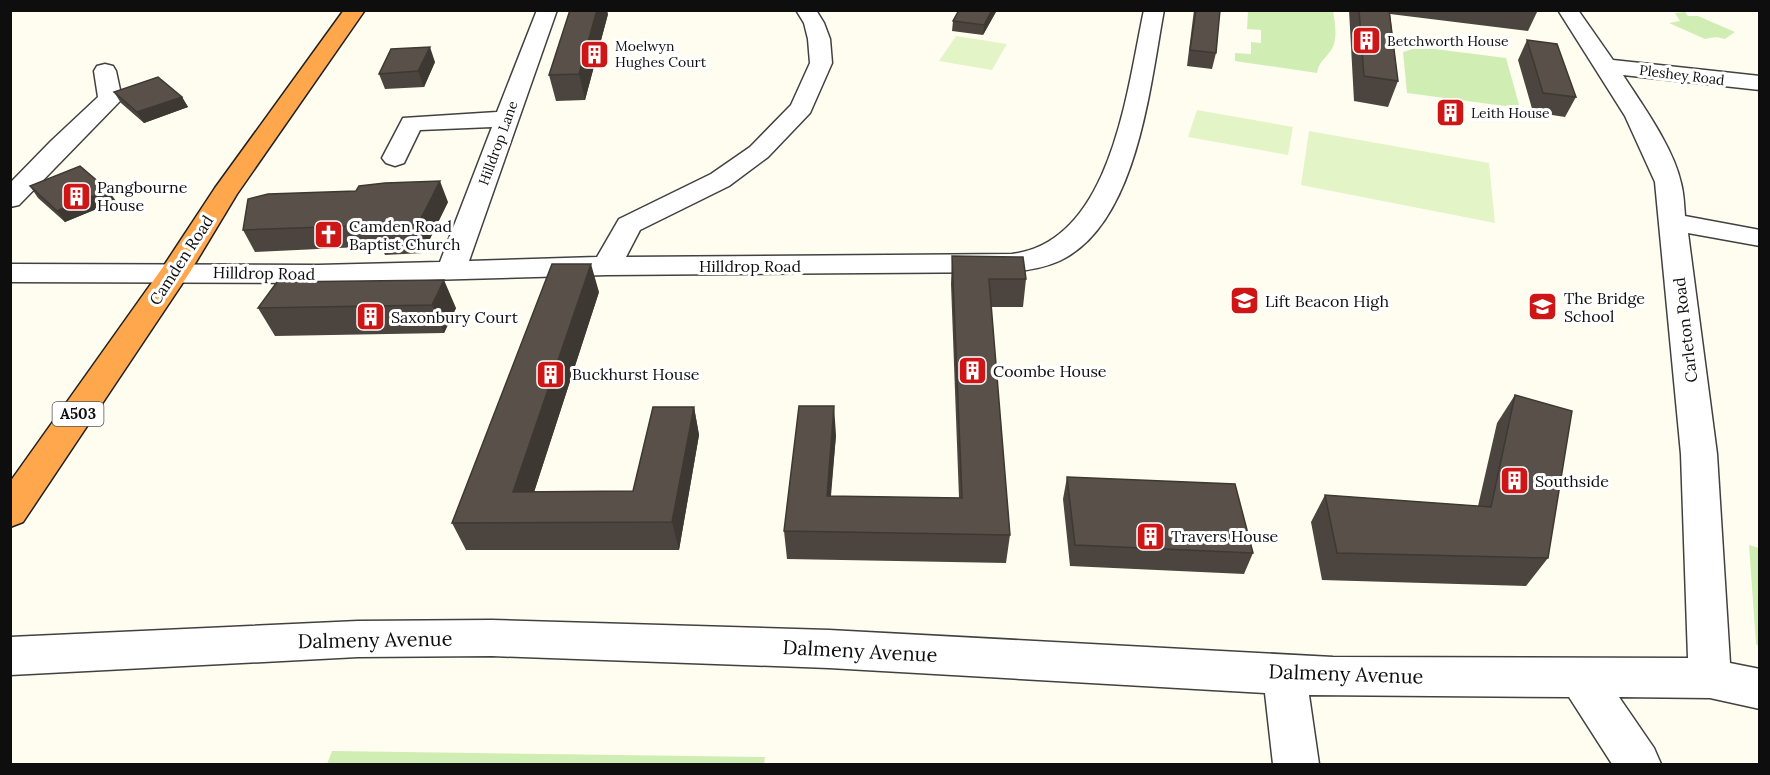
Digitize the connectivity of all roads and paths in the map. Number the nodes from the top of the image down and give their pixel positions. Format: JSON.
{"nodes":[{"id":1,"x":355,"y":10,"type":"edge"},
{"id":2,"x":806,"y":10,"type":"edge"},
{"id":3,"x":1154,"y":10,"type":"edge"},
{"id":4,"x":1568,"y":10,"type":"edge"},
{"id":5,"x":546,"y":13,"type":"edge"},
{"id":6,"x":1605,"y":66,"type":"junction"},
{"id":7,"x":105,"y":71,"type":"dead end"},
{"id":8,"x":1760,"y":83,"type":"edge"},
{"id":9,"x":507,"y":119,"type":"junction"},
{"id":10,"x":395,"y":158,"type":"dead end"},
{"id":11,"x":10,"y":199,"type":"edge"},
{"id":12,"x":1672,"y":222,"type":"junction"},
{"id":13,"x":1760,"y":237,"type":"edge"},
{"id":14,"x":607,"y":266,"type":"junction"},
{"id":15,"x":451,"y":270,"type":"junction"},
{"id":16,"x":175,"y":272,"type":"junction"},
{"id":17,"x":10,"y":273,"type":"edge"},
{"id":18,"x":10,"y":512,"type":"edge"},
{"id":19,"x":10,"y":656,"type":"edge"},
{"id":20,"x":1284,"y":673,"type":"junction"},
{"id":21,"x":1580,"y":677,"type":"junction"},
{"id":22,"x":1710,"y":678,"type":"junction"},
{"id":23,"x":1760,"y":689,"type":"edge"},
{"id":24,"x":1296,"y":765,"type":"edge"},
{"id":25,"x":1638,"y":765,"type":"edge"}],
"edges":[{"from":1,"to":16,"type":"highway","name":"Camden Road","number":"A503"},
{"from":2,"to":14,"type":"street"},
{"from":3,"to":14,"type":"street","name":"Hilldrop Road"},
{"from":4,"to":6,"type":"street","name":"Carleton Road"},
{"from":5,"to":9,"type":"street","name":"Hilldrop Lane"},
{"from":6,"to":8,"type":"street","name":"Pleshey Road"},
{"from":6,"to":12,"type":"street","name":"Carleton Road"},
{"from":7,"to":11,"type":"street"},
{"from":9,"to":10,"type":"street"},
{"from":9,"to":15,"type":"street","name":"Hilldrop Lane"},
{"from":12,"to":13,"type":"street"},
{"from":12,"to":22,"type":"street","name":"Carleton Road"},
{"from":14,"to":15,"type":"street","name":"Hilldrop Road"},
{"from":15,"to":16,"type":"street","name":"Hilldrop Road"},
{"from":16,"to":17,"type":"street","name":"Hilldrop Road"},
{"from":16,"to":18,"type":"highway","name":"Camden Road","number":"A503"},
{"from":19,"to":20,"type":"street","name":"Dalmeny Avenue"},
{"from":20,"to":21,"type":"street","name":"Dalmeny Avenue"},
{"from":20,"to":24,"type":"street"},
{"from":21,"to":22,"type":"street","name":"Dalmeny Avenue"},
{"from":21,"to":25,"type":"street"},
{"from":22,"to":23,"type":"street","name":"Dalmeny Avenue"}]}
